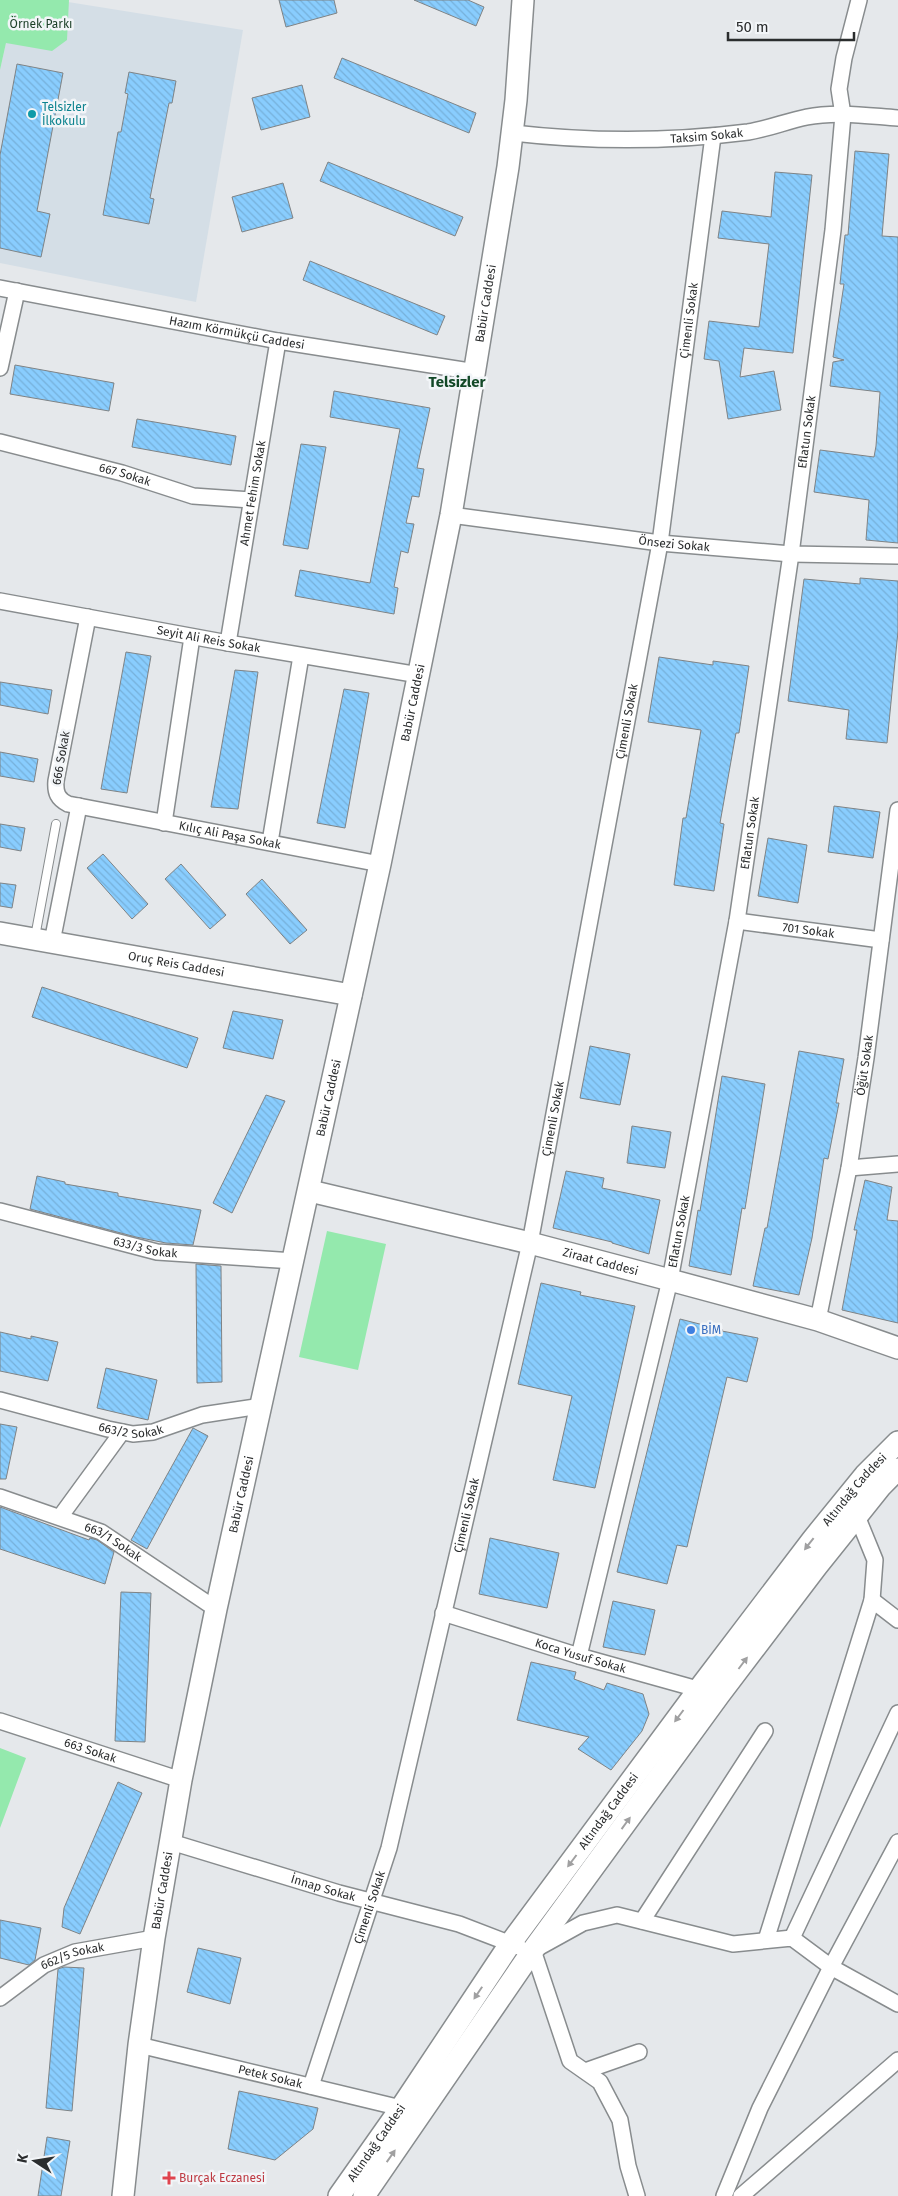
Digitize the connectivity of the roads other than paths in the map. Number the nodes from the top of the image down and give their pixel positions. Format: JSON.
{"nodes":[{"id":1,"x":523,"y":0,"type":"edge"},
{"id":2,"x":859,"y":0,"type":"edge"},
{"id":3,"x":843,"y":115,"type":"junction"},
{"id":4,"x":898,"y":118,"type":"edge"},
{"id":5,"x":513,"y":133,"type":"junction"},
{"id":6,"x":713,"y":136,"type":"junction"},
{"id":7,"x":0,"y":288,"type":"edge"},
{"id":8,"x":17,"y":291,"type":"junction"},
{"id":9,"x":278,"y":341,"type":"junction"},
{"id":10,"x":0,"y":368,"type":"edge"},
{"id":11,"x":476,"y":372,"type":"junction"},
{"id":12,"x":0,"y":442,"type":"edge"},
{"id":13,"x":251,"y":500,"type":"junction"},
{"id":14,"x":451,"y":514,"type":"junction"},
{"id":15,"x":660,"y":543,"type":"junction"},
{"id":16,"x":791,"y":554,"type":"junction"},
{"id":17,"x":898,"y":556,"type":"edge"},
{"id":18,"x":0,"y":601,"type":"edge"},
{"id":19,"x":88,"y":617,"type":"junction"},
{"id":20,"x":192,"y":637,"type":"junction"},
{"id":21,"x":228,"y":643,"type":"junction"},
{"id":22,"x":301,"y":656,"type":"junction"},
{"id":23,"x":419,"y":674,"type":"junction"},
{"id":24,"x":79,"y":806,"type":"junction"},
{"id":25,"x":898,"y":810,"type":"edge"},
{"id":26,"x":164,"y":823,"type":"junction"},
{"id":27,"x":56,"y":824,"type":"dead end"},
{"id":28,"x":270,"y":842,"type":"junction"},
{"id":29,"x":380,"y":864,"type":"junction"},
{"id":30,"x":736,"y":921,"type":"junction"},
{"id":31,"x":0,"y":933,"type":"edge"},
{"id":32,"x":881,"y":940,"type":"junction"},
{"id":33,"x":43,"y":941,"type":"junction"},
{"id":34,"x":351,"y":995,"type":"junction"},
{"id":35,"x":898,"y":1164,"type":"edge"},
{"id":36,"x":849,"y":1168,"type":"junction"},
{"id":37,"x":310,"y":1191,"type":"junction"},
{"id":38,"x":0,"y":1212,"type":"edge"},
{"id":39,"x":530,"y":1244,"type":"junction"},
{"id":40,"x":294,"y":1261,"type":"junction"},
{"id":41,"x":670,"y":1280,"type":"junction"},
{"id":42,"x":818,"y":1320,"type":"junction"},
{"id":43,"x":894,"y":1349,"type":"edge"},
{"id":44,"x":0,"y":1400,"type":"edge"},
{"id":45,"x":261,"y":1406,"type":"junction"},
{"id":46,"x":122,"y":1432,"type":"junction"},
{"id":47,"x":898,"y":1442,"type":"edge"},
{"id":48,"x":894,"y":1479,"type":"edge"},
{"id":49,"x":0,"y":1497,"type":"edge"},
{"id":50,"x":857,"y":1516,"type":"junction"},
{"id":51,"x":60,"y":1517,"type":"junction"},
{"id":52,"x":872,"y":1600,"type":"junction"},
{"id":53,"x":216,"y":1610,"type":"junction"},
{"id":54,"x":443,"y":1613,"type":"junction"},
{"id":55,"x":898,"y":1620,"type":"edge"},
{"id":56,"x":579,"y":1656,"type":"junction"},
{"id":57,"x":709,"y":1692,"type":"junction"},
{"id":58,"x":898,"y":1713,"type":"edge"},
{"id":59,"x":0,"y":1721,"type":"edge"},
{"id":60,"x":765,"y":1731,"type":"dead end"},
{"id":61,"x":181,"y":1780,"type":"junction"},
{"id":62,"x":170,"y":1842,"type":"junction"},
{"id":63,"x":898,"y":1842,"type":"edge"},
{"id":64,"x":373,"y":1901,"type":"junction"},
{"id":65,"x":642,"y":1921,"type":"junction"},
{"id":66,"x":154,"y":1938,"type":"junction"},
{"id":67,"x":792,"y":1938,"type":"junction"},
{"id":68,"x":766,"y":1940,"type":"junction"},
{"id":69,"x":510,"y":1944,"type":"junction"},
{"id":70,"x":533,"y":1950,"type":"junction"},
{"id":71,"x":831,"y":1967,"type":"junction"},
{"id":72,"x":0,"y":1998,"type":"edge"},
{"id":73,"x":898,"y":2004,"type":"edge"},
{"id":74,"x":139,"y":2045,"type":"junction"},
{"id":75,"x":639,"y":2052,"type":"dead end"},
{"id":76,"x":898,"y":2060,"type":"edge"},
{"id":77,"x":585,"y":2071,"type":"junction"},
{"id":78,"x":311,"y":2086,"type":"junction"},
{"id":79,"x":401,"y":2108,"type":"junction"},
{"id":80,"x":123,"y":2196,"type":"edge"},
{"id":81,"x":339,"y":2196,"type":"edge"},
{"id":82,"x":364,"y":2196,"type":"edge"},
{"id":83,"x":637,"y":2196,"type":"edge"},
{"id":84,"x":724,"y":2196,"type":"edge"},
{"id":85,"x":741,"y":2196,"type":"edge"}],
"edges":[{"from":1,"to":5,"type":"main road","name":"Babür Caddesi"},
{"from":2,"to":3,"type":"street","name":"Eflatun Sokak"},
{"from":3,"to":4,"type":"street","name":"Taksim Sokak"},
{"from":3,"to":6,"type":"street","name":"Taksim Sokak"},
{"from":3,"to":16,"type":"street","name":"Eflatun Sokak"},
{"from":5,"to":6,"type":"street","name":"Taksim Sokak"},
{"from":5,"to":11,"type":"main road","name":"Babür Caddesi"},
{"from":6,"to":15,"type":"street","name":"Çimenli Sokak"},
{"from":7,"to":8,"type":"street","name":"Hazım Körmükçü Caddesi"},
{"from":8,"to":9,"type":"street","name":"Hazım Körmükçü Caddesi"},
{"from":8,"to":10,"type":"street"},
{"from":9,"to":11,"type":"street","name":"Hazım Körmükçü Caddesi"},
{"from":9,"to":13,"type":"street","name":"Ahmet Fehim Sokak"},
{"from":11,"to":14,"type":"main road","name":"Babür Caddesi"},
{"from":12,"to":13,"type":"street","name":"667 Sokak"},
{"from":13,"to":21,"type":"street","name":"Ahmet Fehim Sokak"},
{"from":14,"to":15,"type":"street","name":"Önsezi Sokak"},
{"from":14,"to":23,"type":"main road","name":"Babür Caddesi"},
{"from":15,"to":16,"type":"street","name":"Önsezi Sokak"},
{"from":15,"to":39,"type":"street","name":"Çimenli Sokak"},
{"from":16,"to":17,"type":"street","name":"Önsezi Sokak"},
{"from":16,"to":30,"type":"street","name":"Eflatun Sokak"},
{"from":18,"to":19,"type":"street","name":"Seyit Ali Reis Sokak"},
{"from":19,"to":20,"type":"street","name":"Seyit Ali Reis Sokak"},
{"from":19,"to":24,"type":"street","name":"666 Sokak"},
{"from":20,"to":21,"type":"street","name":"Seyit Ali Reis Sokak"},
{"from":20,"to":26,"type":"street"},
{"from":21,"to":22,"type":"street","name":"Seyit Ali Reis Sokak"},
{"from":22,"to":23,"type":"street","name":"Seyit Ali Reis Sokak"},
{"from":22,"to":28,"type":"street"},
{"from":23,"to":29,"type":"main road","name":"Babür Caddesi"},
{"from":24,"to":26,"type":"street","name":"Kılıç Ali Paşa Sokak"},
{"from":24,"to":33,"type":"street"},
{"from":25,"to":32,"type":"street","name":"Öğüt Sokak"},
{"from":26,"to":28,"type":"street","name":"Kılıç Ali Paşa Sokak"},
{"from":27,"to":33,"type":"lane"},
{"from":28,"to":29,"type":"street","name":"Kılıç Ali Paşa Sokak"},
{"from":29,"to":34,"type":"main road","name":"Babür Caddesi"},
{"from":30,"to":32,"type":"street","name":"701 Sokak"},
{"from":30,"to":41,"type":"street","name":"Eflatun Sokak"},
{"from":31,"to":33,"type":"main road","name":"Oruç Reis Caddesi"},
{"from":32,"to":36,"type":"street","name":"Öğüt Sokak"},
{"from":33,"to":34,"type":"main road","name":"Oruç Reis Caddesi"},
{"from":34,"to":37,"type":"main road","name":"Babür Caddesi"},
{"from":35,"to":36,"type":"street"},
{"from":36,"to":42,"type":"street","name":"Öğüt Sokak"},
{"from":37,"to":39,"type":"main road","name":"Ziraat Caddesi"},
{"from":37,"to":40,"type":"main road","name":"Babür Caddesi"},
{"from":38,"to":40,"type":"street","name":"633/3 Sokak"},
{"from":39,"to":41,"type":"main road","name":"Ziraat Caddesi"},
{"from":39,"to":54,"type":"street","name":"Çimenli Sokak"},
{"from":40,"to":45,"type":"main road","name":"Babür Caddesi"},
{"from":41,"to":42,"type":"main road","name":"Ziraat Caddesi"},
{"from":41,"to":56,"type":"street","name":"Eflatun Sokak"},
{"from":42,"to":43,"type":"main road","name":"Ziraat Caddesi"},
{"from":44,"to":46,"type":"street","name":"663/2 Sokak"},
{"from":45,"to":46,"type":"street","name":"663/2 Sokak"},
{"from":45,"to":53,"type":"main road","name":"Babür Caddesi"},
{"from":46,"to":51,"type":"street"},
{"from":47,"to":57,"type":"main road","name":"Altındağ Caddesi","one_way":true},
{"from":48,"to":50,"type":"main road","name":"Altındağ Caddesi"},
{"from":49,"to":51,"type":"street","name":"663/1 Sokak"},
{"from":50,"to":52,"type":"street"},
{"from":57,"to":50,"type":"main road","name":"Altındağ Caddesi","one_way":true},
{"from":51,"to":53,"type":"street","name":"663/1 Sokak"},
{"from":52,"to":55,"type":"street"},
{"from":52,"to":68,"type":"street"},
{"from":53,"to":61,"type":"main road","name":"Babür Caddesi"},
{"from":54,"to":56,"type":"street","name":"Koca Yusuf Sokak"},
{"from":54,"to":64,"type":"street","name":"Çimenli Sokak"},
{"from":56,"to":57,"type":"street","name":"Koca Yusuf Sokak"},
{"from":57,"to":69,"type":"main road","name":"Altındağ Caddesi","one_way":true},
{"from":70,"to":57,"type":"main road","name":"Altındağ Caddesi","one_way":true},
{"from":58,"to":67,"type":"street"},
{"from":59,"to":61,"type":"street","name":"663 Sokak"},
{"from":60,"to":65,"type":"street"},
{"from":61,"to":62,"type":"main road","name":"Babür Caddesi"},
{"from":62,"to":64,"type":"street","name":"İnnap Sokak"},
{"from":62,"to":66,"type":"main road","name":"Babür Caddesi"},
{"from":63,"to":71,"type":"street"},
{"from":64,"to":69,"type":"street","name":"İnnap Sokak"},
{"from":64,"to":78,"type":"street","name":"Çimenli Sokak"},
{"from":65,"to":68,"type":"street"},
{"from":65,"to":70,"type":"street"},
{"from":66,"to":72,"type":"street","name":"662/5 Sokak"},
{"from":66,"to":74,"type":"main road","name":"Babür Caddesi"},
{"from":67,"to":68,"type":"street"},
{"from":67,"to":71,"type":"street"},
{"from":69,"to":70,"type":"street","name":"İnnap Sokak"},
{"from":69,"to":79,"type":"main road","name":"Altındağ Caddesi","one_way":true},
{"from":70,"to":77,"type":"street"},
{"from":82,"to":70,"type":"main road","name":"Altındağ Caddesi","one_way":true},
{"from":71,"to":73,"type":"street"},
{"from":71,"to":84,"type":"street"},
{"from":74,"to":78,"type":"street","name":"Petek Sokak"},
{"from":74,"to":80,"type":"main road","name":"Babür Caddesi"},
{"from":75,"to":77,"type":"street"},
{"from":76,"to":85,"type":"street"},
{"from":77,"to":83,"type":"street"},
{"from":78,"to":79,"type":"street","name":"Petek Sokak"},
{"from":79,"to":81,"type":"main road","name":"Altındağ Caddesi"}]}
